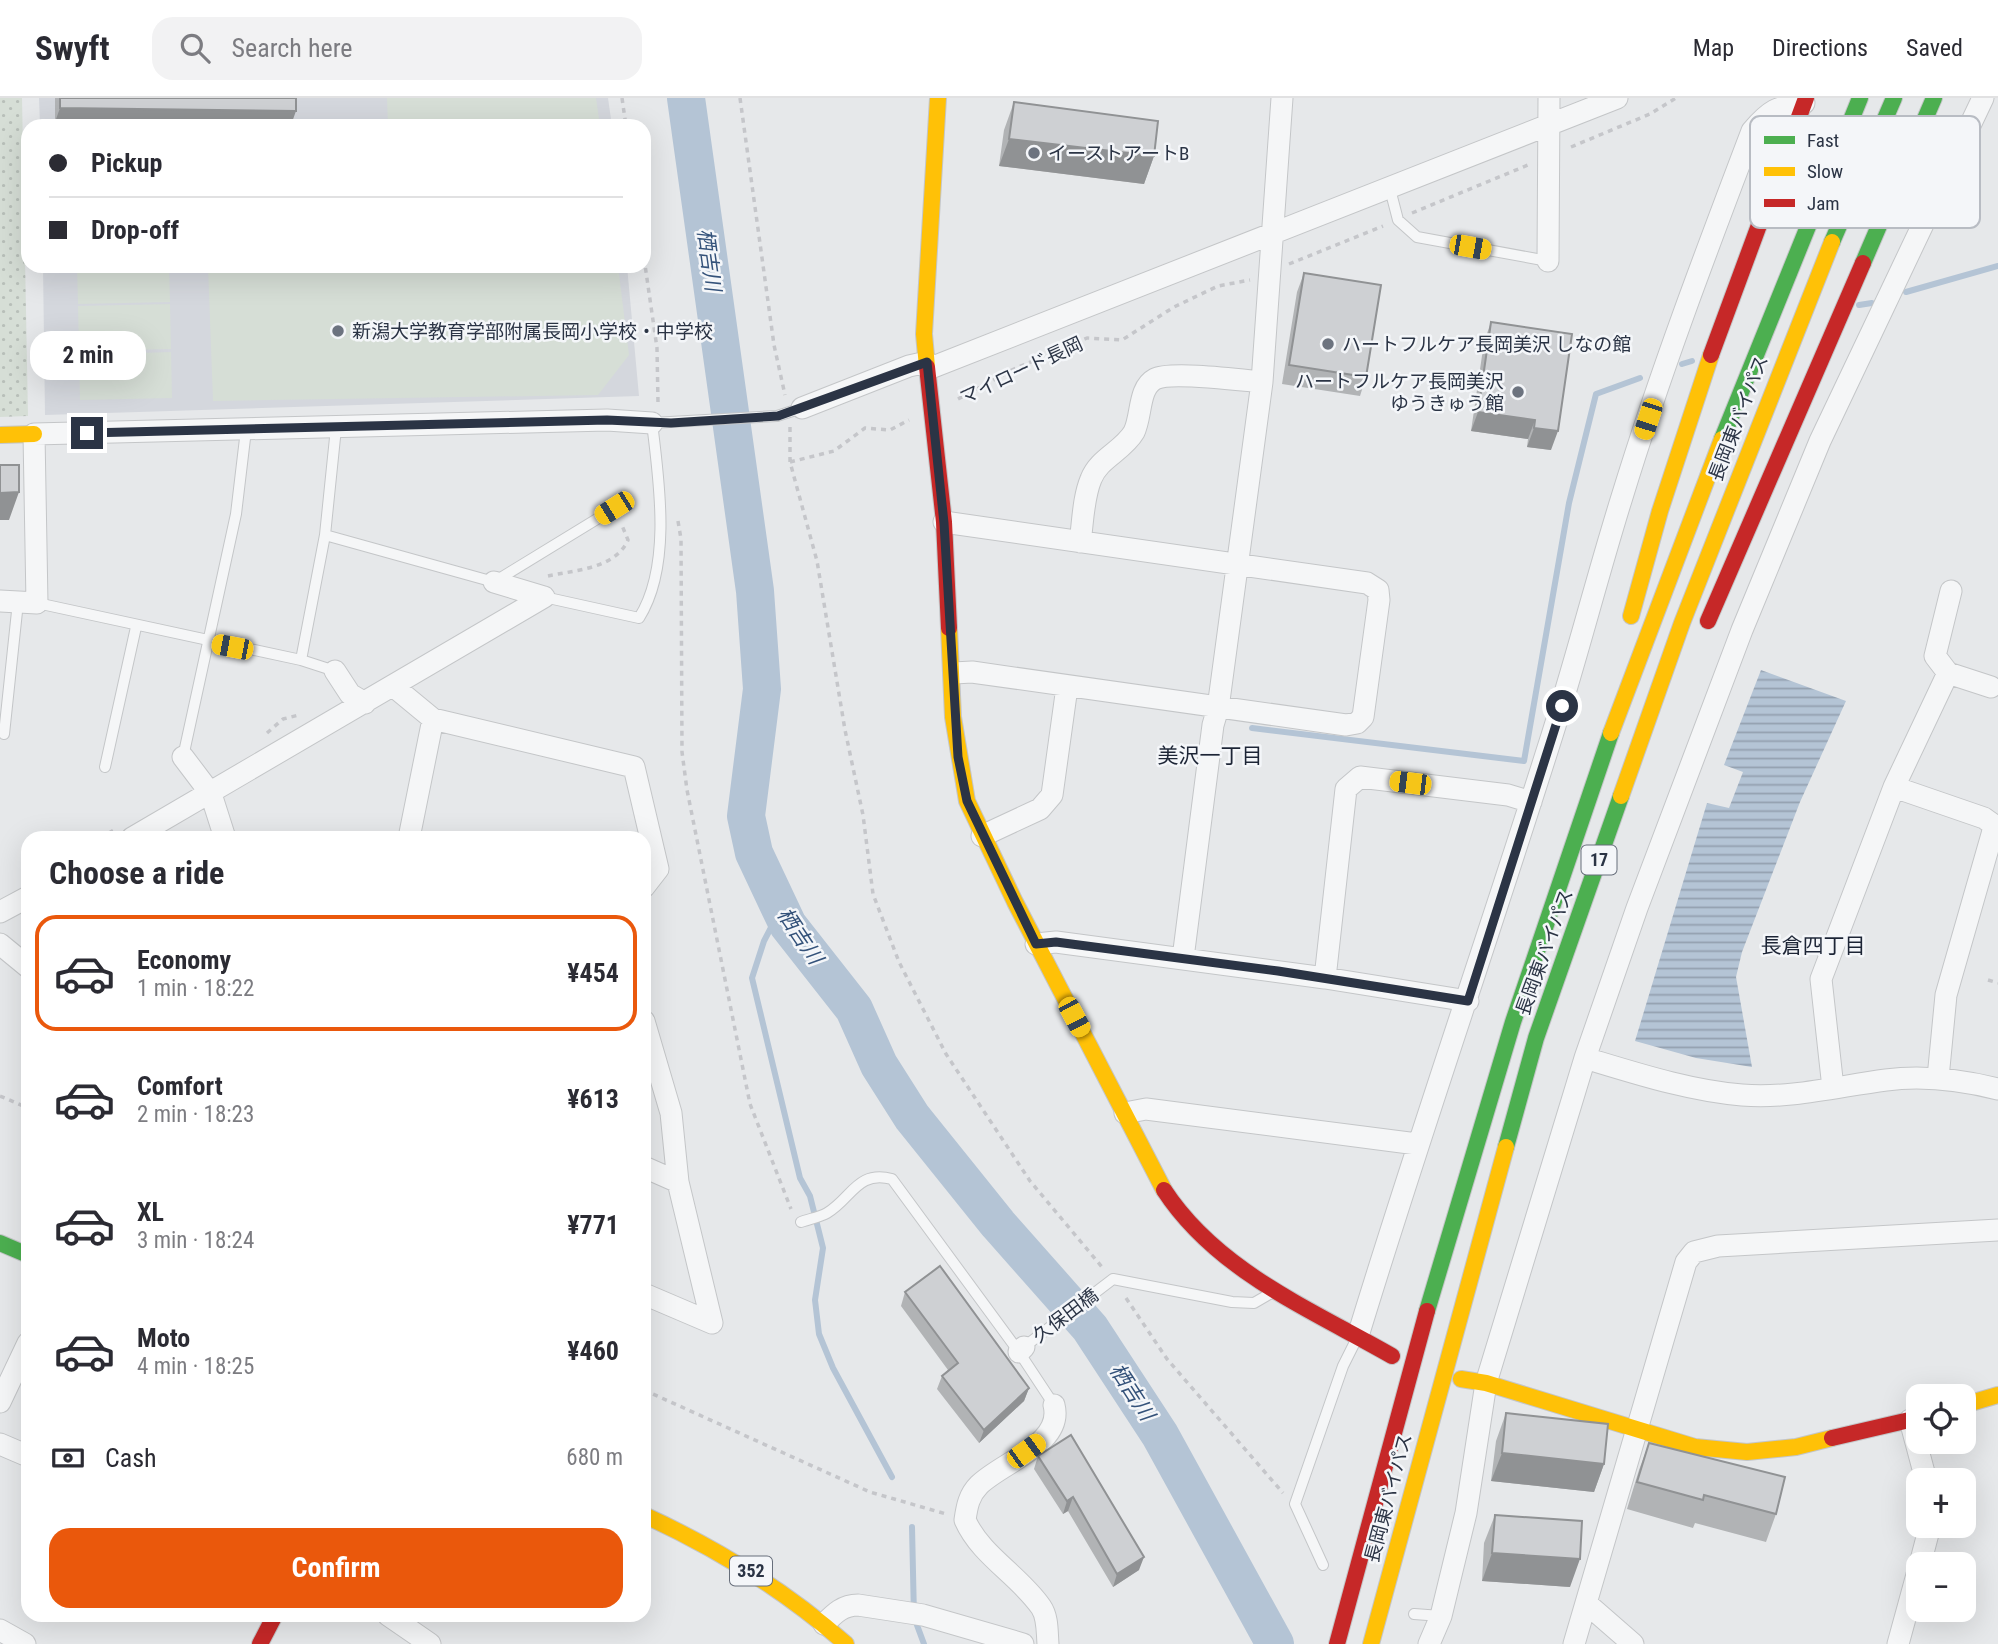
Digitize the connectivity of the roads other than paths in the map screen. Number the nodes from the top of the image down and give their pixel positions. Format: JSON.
{"nodes":[{"id":1,"x":937,"y":98,"type":"edge"},
{"id":2,"x":1282,"y":98,"type":"edge"},
{"id":3,"x":1549,"y":98,"type":"edge"},
{"id":4,"x":1617,"y":98,"type":"edge"},
{"id":5,"x":1860,"y":98,"type":"edge"},
{"id":6,"x":1894,"y":98,"type":"edge"},
{"id":7,"x":1934,"y":98,"type":"edge"},
{"id":8,"x":1983,"y":98,"type":"edge"},
{"id":9,"x":1805,"y":101,"type":"edge"},
{"id":10,"x":1780,"y":102,"type":"edge"},
{"id":11,"x":1765,"y":116,"type":"edge"},
{"id":12,"x":1853,"y":116,"type":"edge"},
{"id":13,"x":1886,"y":116,"type":"edge"},
{"id":14,"x":1926,"y":116,"type":"edge"},
{"id":15,"x":1974,"y":116,"type":"edge"},
{"id":16,"x":1548,"y":124,"type":"junction"},
{"id":17,"x":1750,"y":136,"type":"edge"},
{"id":18,"x":1390,"y":189,"type":"junction"},
{"id":19,"x":1757,"y":228,"type":"edge"},
{"id":20,"x":1806,"y":228,"type":"edge"},
{"id":21,"x":1837,"y":228,"type":"edge"},
{"id":22,"x":1878,"y":228,"type":"edge"},
{"id":23,"x":1921,"y":228,"type":"edge"},
{"id":24,"x":1273,"y":236,"type":"junction"},
{"id":25,"x":1548,"y":261,"type":"joint"},
{"id":26,"x":928,"y":365,"type":"junction"},
{"id":27,"x":1262,"y":382,"type":"junction"},
{"id":28,"x":792,"y":411,"type":"joint"},
{"id":29,"x":661,"y":420,"type":"junction"},
{"id":30,"x":336,"y":428,"type":"junction"},
{"id":31,"x":246,"y":430,"type":"junction"},
{"id":32,"x":34,"y":434,"type":"junction"},
{"id":33,"x":0,"y":435,"type":"edge"},
{"id":34,"x":614,"y":508,"type":"dead end"},
{"id":35,"x":944,"y":523,"type":"junction"},
{"id":36,"x":325,"y":535,"type":"junction"},
{"id":37,"x":1080,"y":542,"type":"junction"},
{"id":38,"x":1239,"y":565,"type":"junction"},
{"id":39,"x":494,"y":582,"type":"junction"},
{"id":40,"x":1951,"y":591,"type":"dead end"},
{"id":41,"x":544,"y":597,"type":"junction"},
{"id":42,"x":18,"y":602,"type":"edge"},
{"id":43,"x":136,"y":626,"type":"junction"},
{"id":44,"x":1627,"y":630,"type":"dead end"},
{"id":45,"x":1700,"y":641,"type":"dead end"},
{"id":46,"x":209,"y":642,"type":"junction"},
{"id":47,"x":301,"y":660,"type":"junction"},
{"id":48,"x":1617,"y":669,"type":"dead end"},
{"id":49,"x":335,"y":671,"type":"joint"},
{"id":50,"x":954,"y":673,"type":"junction"},
{"id":51,"x":1948,"y":673,"type":"junction"},
{"id":52,"x":393,"y":686,"type":"junction"},
{"id":53,"x":1067,"y":687,"type":"junction"},
{"id":54,"x":1991,"y":687,"type":"dead end"},
{"id":55,"x":365,"y":703,"type":"junction"},
{"id":56,"x":1218,"y":708,"type":"junction"},
{"id":57,"x":433,"y":719,"type":"junction"},
{"id":58,"x":4,"y":734,"type":"dead end"},
{"id":59,"x":183,"y":757,"type":"joint"},
{"id":60,"x":105,"y":767,"type":"dead end"},
{"id":61,"x":1894,"y":786,"type":"junction"},
{"id":62,"x":211,"y":794,"type":"junction"},
{"id":63,"x":1531,"y":802,"type":"junction"},
{"id":64,"x":1580,"y":821,"type":"junction"},
{"id":65,"x":1628,"y":828,"type":"dead end"},
{"id":66,"x":145,"y":831,"type":"edge"},
{"id":67,"x":223,"y":831,"type":"edge"},
{"id":68,"x":410,"y":831,"type":"edge"},
{"id":69,"x":649,"y":831,"type":"edge"},
{"id":70,"x":982,"y":836,"type":"junction"},
{"id":71,"x":651,"y":839,"type":"edge"},
{"id":72,"x":651,"y":878,"type":"edge"},
{"id":73,"x":21,"y":901,"type":"edge"},
{"id":74,"x":0,"y":912,"type":"edge"},
{"id":75,"x":0,"y":944,"type":"edge"},
{"id":76,"x":1036,"y":944,"type":"junction"},
{"id":77,"x":1183,"y":958,"type":"junction"},
{"id":78,"x":21,"y":961,"type":"edge"},
{"id":79,"x":1325,"y":978,"type":"junction"},
{"id":80,"x":1468,"y":1001,"type":"junction"},
{"id":81,"x":651,"y":1045,"type":"edge"},
{"id":82,"x":1585,"y":1058,"type":"junction"},
{"id":83,"x":1938,"y":1078,"type":"junction"},
{"id":84,"x":1833,"y":1088,"type":"junction"},
{"id":85,"x":1998,"y":1089,"type":"edge"},
{"id":86,"x":1125,"y":1113,"type":"junction"},
{"id":87,"x":1417,"y":1144,"type":"junction"},
{"id":88,"x":651,"y":1170,"type":"edge"},
{"id":89,"x":1498,"y":1177,"type":"junction"},
{"id":90,"x":678,"y":1182,"type":"junction"},
{"id":91,"x":801,"y":1222,"type":"road end"},
{"id":92,"x":1998,"y":1230,"type":"edge"},
{"id":93,"x":0,"y":1243,"type":"edge"},
{"id":94,"x":21,"y":1252,"type":"edge"},
{"id":95,"x":1273,"y":1292,"type":"junction"},
{"id":96,"x":651,"y":1297,"type":"edge"},
{"id":97,"x":1358,"y":1336,"type":"junction"},
{"id":98,"x":1022,"y":1350,"type":"junction"},
{"id":99,"x":1392,"y":1356,"type":"dead end"},
{"id":100,"x":21,"y":1358,"type":"edge"},
{"id":101,"x":1461,"y":1379,"type":"dead end"},
{"id":102,"x":1486,"y":1383,"type":"junction"},
{"id":103,"x":1998,"y":1395,"type":"edge"},
{"id":104,"x":1976,"y":1401,"type":"edge"},
{"id":105,"x":0,"y":1402,"type":"edge"},
{"id":106,"x":1054,"y":1405,"type":"joint"},
{"id":107,"x":1906,"y":1421,"type":"edge"},
{"id":108,"x":1634,"y":1429,"type":"junction"},
{"id":109,"x":0,"y":1444,"type":"edge"},
{"id":110,"x":21,"y":1453,"type":"edge"},
{"id":111,"x":651,"y":1518,"type":"edge"},
{"id":112,"x":1323,"y":1565,"type":"dead end"},
{"id":113,"x":1586,"y":1603,"type":"junction"},
{"id":114,"x":1414,"y":1614,"type":"dead end"},
{"id":115,"x":1906,"y":1615,"type":"edge"},
{"id":116,"x":1441,"y":1616,"type":"junction"},
{"id":117,"x":271,"y":1622,"type":"edge"},
{"id":118,"x":398,"y":1622,"type":"edge"},
{"id":119,"x":824,"y":1624,"type":"junction"},
{"id":120,"x":0,"y":1630,"type":"edge"},
{"id":121,"x":25,"y":1644,"type":"edge"},
{"id":122,"x":260,"y":1644,"type":"edge"},
{"id":123,"x":430,"y":1644,"type":"edge"},
{"id":124,"x":846,"y":1644,"type":"edge"},
{"id":125,"x":1023,"y":1644,"type":"edge"},
{"id":126,"x":1048,"y":1644,"type":"edge"},
{"id":127,"x":1337,"y":1644,"type":"edge"},
{"id":128,"x":1371,"y":1644,"type":"edge"},
{"id":129,"x":1429,"y":1644,"type":"edge"},
{"id":130,"x":1574,"y":1644,"type":"edge"},
{"id":131,"x":1633,"y":1644,"type":"edge"},
{"id":132,"x":1898,"y":1644,"type":"edge"}],
"edges":[{"from":1,"to":26,"type":"main road"},
{"from":2,"to":24,"type":"street"},
{"from":3,"to":16,"type":"street"},
{"from":4,"to":16,"type":"street"},
{"from":5,"to":12,"type":"main road","name":"長岡東バイパス","number":"17"},
{"from":6,"to":13,"type":"main road","name":"長岡東バイパス","number":"17"},
{"from":7,"to":14,"type":"main road"},
{"from":8,"to":15,"type":"street"},
{"from":9,"to":10,"type":"street"},
{"from":10,"to":11,"type":"street"},
{"from":16,"to":18,"type":"street"},
{"from":16,"to":25,"type":"street"},
{"from":17,"to":63,"type":"street"},
{"from":18,"to":24,"type":"street"},
{"from":18,"to":25,"type":"lane"},
{"from":19,"to":44,"type":"main road"},
{"from":20,"to":64,"type":"main road","name":"長岡東バイパス","number":"17"},
{"from":21,"to":89,"type":"main road","name":"長岡東バイパス","number":"17"},
{"from":22,"to":45,"type":"main road"},
{"from":23,"to":82,"type":"street"},
{"from":24,"to":26,"type":"street"},
{"from":24,"to":27,"type":"street"},
{"from":26,"to":28,"type":"street"},
{"from":26,"to":35,"type":"main road"},
{"from":27,"to":37,"type":"street"},
{"from":27,"to":38,"type":"street"},
{"from":28,"to":29,"type":"lane"},
{"from":29,"to":30,"type":"street"},
{"from":29,"to":41,"type":"lane"},
{"from":30,"to":31,"type":"street"},
{"from":30,"to":36,"type":"lane"},
{"from":31,"to":32,"type":"street"},
{"from":31,"to":46,"type":"lane"},
{"from":32,"to":33,"type":"main road"},
{"from":32,"to":42,"type":"street"},
{"from":34,"to":39,"type":"lane"},
{"from":35,"to":37,"type":"street"},
{"from":35,"to":50,"type":"main road"},
{"from":36,"to":39,"type":"lane"},
{"from":36,"to":47,"type":"lane"},
{"from":37,"to":38,"type":"street"},
{"from":38,"to":56,"type":"street"},
{"from":38,"to":56,"type":"street"},
{"from":39,"to":41,"type":"street"},
{"from":40,"to":51,"type":"street"},
{"from":41,"to":52,"type":"street"},
{"from":42,"to":43,"type":"lane"},
{"from":42,"to":58,"type":"lane"},
{"from":43,"to":46,"type":"lane"},
{"from":43,"to":60,"type":"lane"},
{"from":46,"to":47,"type":"lane"},
{"from":46,"to":59,"type":"lane"},
{"from":47,"to":49,"type":"lane"},
{"from":48,"to":64,"type":"main road","number":"17"},
{"from":49,"to":55,"type":"street"},
{"from":50,"to":53,"type":"street"},
{"from":50,"to":70,"type":"main road"},
{"from":51,"to":54,"type":"street"},
{"from":51,"to":61,"type":"street"},
{"from":52,"to":55,"type":"street"},
{"from":52,"to":57,"type":"street"},
{"from":53,"to":56,"type":"street"},
{"from":53,"to":70,"type":"street"},
{"from":55,"to":62,"type":"street"},
{"from":56,"to":77,"type":"street"},
{"from":57,"to":68,"type":"street"},
{"from":57,"to":69,"type":"street"},
{"from":59,"to":62,"type":"street"},
{"from":61,"to":83,"type":"street"},
{"from":61,"to":84,"type":"street"},
{"from":62,"to":66,"type":"street"},
{"from":62,"to":67,"type":"street"},
{"from":63,"to":79,"type":"street"},
{"from":63,"to":80,"type":"street"},
{"from":64,"to":127,"type":"main road","name":"長岡東バイパス","number":"17"},
{"from":65,"to":89,"type":"main road","number":"17"},
{"from":70,"to":76,"type":"main road"},
{"from":71,"to":72,"type":"street"},
{"from":73,"to":74,"type":"street"},
{"from":75,"to":78,"type":"street"},
{"from":76,"to":77,"type":"street"},
{"from":76,"to":86,"type":"main road"},
{"from":77,"to":79,"type":"street"},
{"from":79,"to":80,"type":"street"},
{"from":80,"to":87,"type":"street"},
{"from":81,"to":90,"type":"street"},
{"from":82,"to":84,"type":"street"},
{"from":82,"to":102,"type":"street"},
{"from":83,"to":84,"type":"street"},
{"from":83,"to":85,"type":"street"},
{"from":86,"to":87,"type":"street"},
{"from":86,"to":95,"type":"main road"},
{"from":87,"to":97,"type":"street"},
{"from":88,"to":90,"type":"street"},
{"from":89,"to":128,"type":"main road","name":"長岡東バイパス","number":"17"},
{"from":90,"to":96,"type":"street"},
{"from":91,"to":98,"type":"lane"},
{"from":92,"to":108,"type":"street"},
{"from":93,"to":94,"type":"main road"},
{"from":95,"to":97,"type":"main road"},
{"from":95,"to":98,"type":"lane","name":"久保田橋"},
{"from":97,"to":99,"type":"main road"},
{"from":97,"to":112,"type":"lane"},
{"from":98,"to":106,"type":"lane"},
{"from":100,"to":105,"type":"street"},
{"from":101,"to":102,"type":"main road"},
{"from":102,"to":108,"type":"main road"},
{"from":102,"to":116,"type":"street"},
{"from":103,"to":104,"type":"main road"},
{"from":106,"to":126,"type":"street"},
{"from":107,"to":108,"type":"main road"},
{"from":108,"to":113,"type":"street"},
{"from":109,"to":110,"type":"street"},
{"from":111,"to":119,"type":"main road","number":"352"},
{"from":113,"to":130,"type":"street"},
{"from":113,"to":131,"type":"street"},
{"from":114,"to":116,"type":"lane"},
{"from":115,"to":132,"type":"street"},
{"from":116,"to":129,"type":"street"},
{"from":117,"to":122,"type":"main road"},
{"from":118,"to":123,"type":"street"},
{"from":119,"to":124,"type":"main road","number":"352"},
{"from":119,"to":125,"type":"street"},
{"from":120,"to":121,"type":"street"}]}
